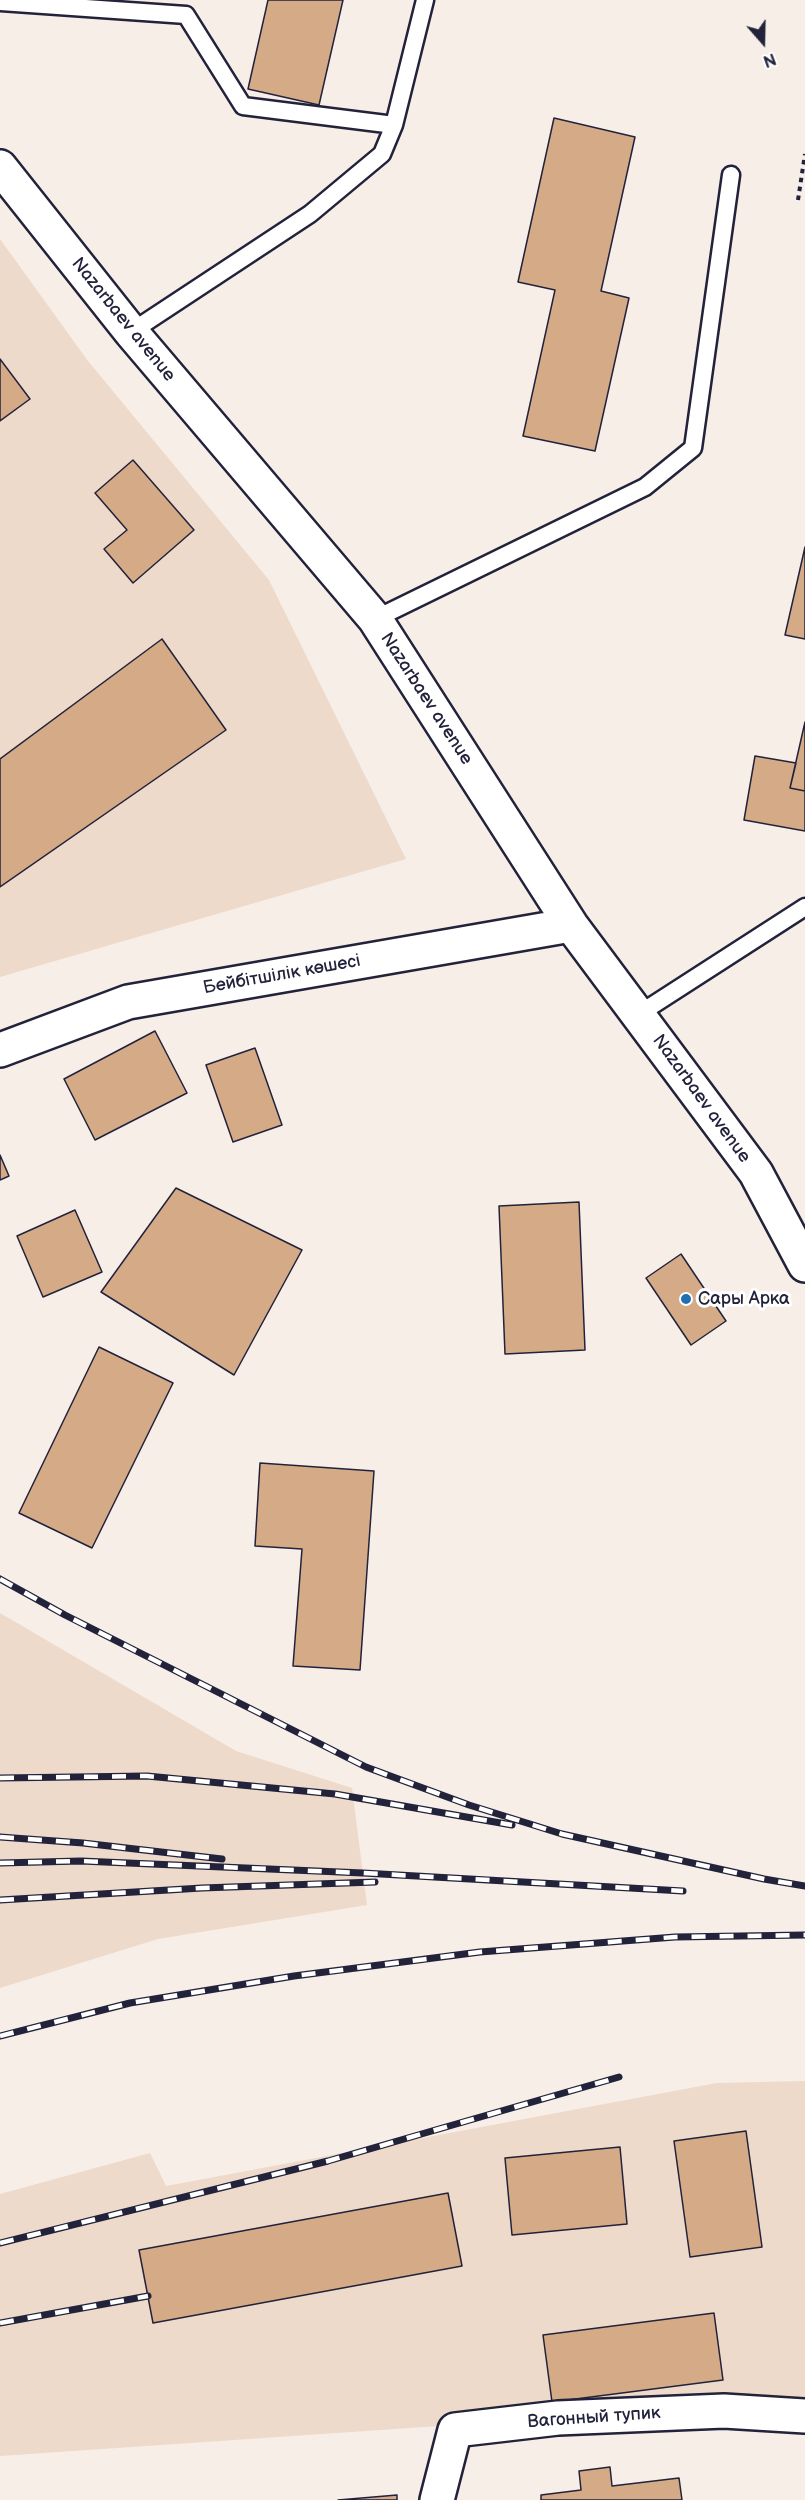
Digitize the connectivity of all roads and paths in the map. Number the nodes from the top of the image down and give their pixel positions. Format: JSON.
{"nodes":[{"id":1,"x":425,"y":0,"type":"edge"},
{"id":2,"x":0,"y":2,"type":"edge"},
{"id":3,"x":394,"y":125,"type":"junction"},
{"id":4,"x":805,"y":154,"type":"edge"},
{"id":5,"x":0,"y":166,"type":"edge"},
{"id":6,"x":731,"y":175,"type":"dead end"},
{"id":7,"x":798,"y":200,"type":"dead end"},
{"id":8,"x":131,"y":332,"type":"junction"},
{"id":9,"x":375,"y":619,"type":"junction"},
{"id":10,"x":805,"y":907,"type":"edge"},
{"id":11,"x":571,"y":925,"type":"junction"},
{"id":12,"x":639,"y":1014,"type":"junction"},
{"id":13,"x":0,"y":1050,"type":"edge"},
{"id":14,"x":805,"y":1265,"type":"edge"},
{"id":15,"x":805,"y":2416,"type":"edge"},
{"id":16,"x":437,"y":2500,"type":"edge"}],
"edges":[{"from":1,"to":3,"type":"lane"},
{"from":2,"to":3,"type":"lane"},
{"from":3,"to":8,"type":"lane"},
{"from":4,"to":7,"type":"path"},
{"from":5,"to":8,"type":"street","name":"Nazarbaev avenue"},
{"from":6,"to":9,"type":"lane"},
{"from":8,"to":9,"type":"street","name":"Nazarbaev avenue"},
{"from":9,"to":11,"type":"street","name":"Nazarbaev avenue"},
{"from":10,"to":12,"type":"lane"},
{"from":11,"to":12,"type":"street","name":"Nazarbaev avenue"},
{"from":11,"to":13,"type":"street","name":"Бейбітшілік көшесі"},
{"from":12,"to":14,"type":"street","name":"Nazarbaev avenue"},
{"from":15,"to":16,"type":"street","name":"Вагонный тупик"}]}
